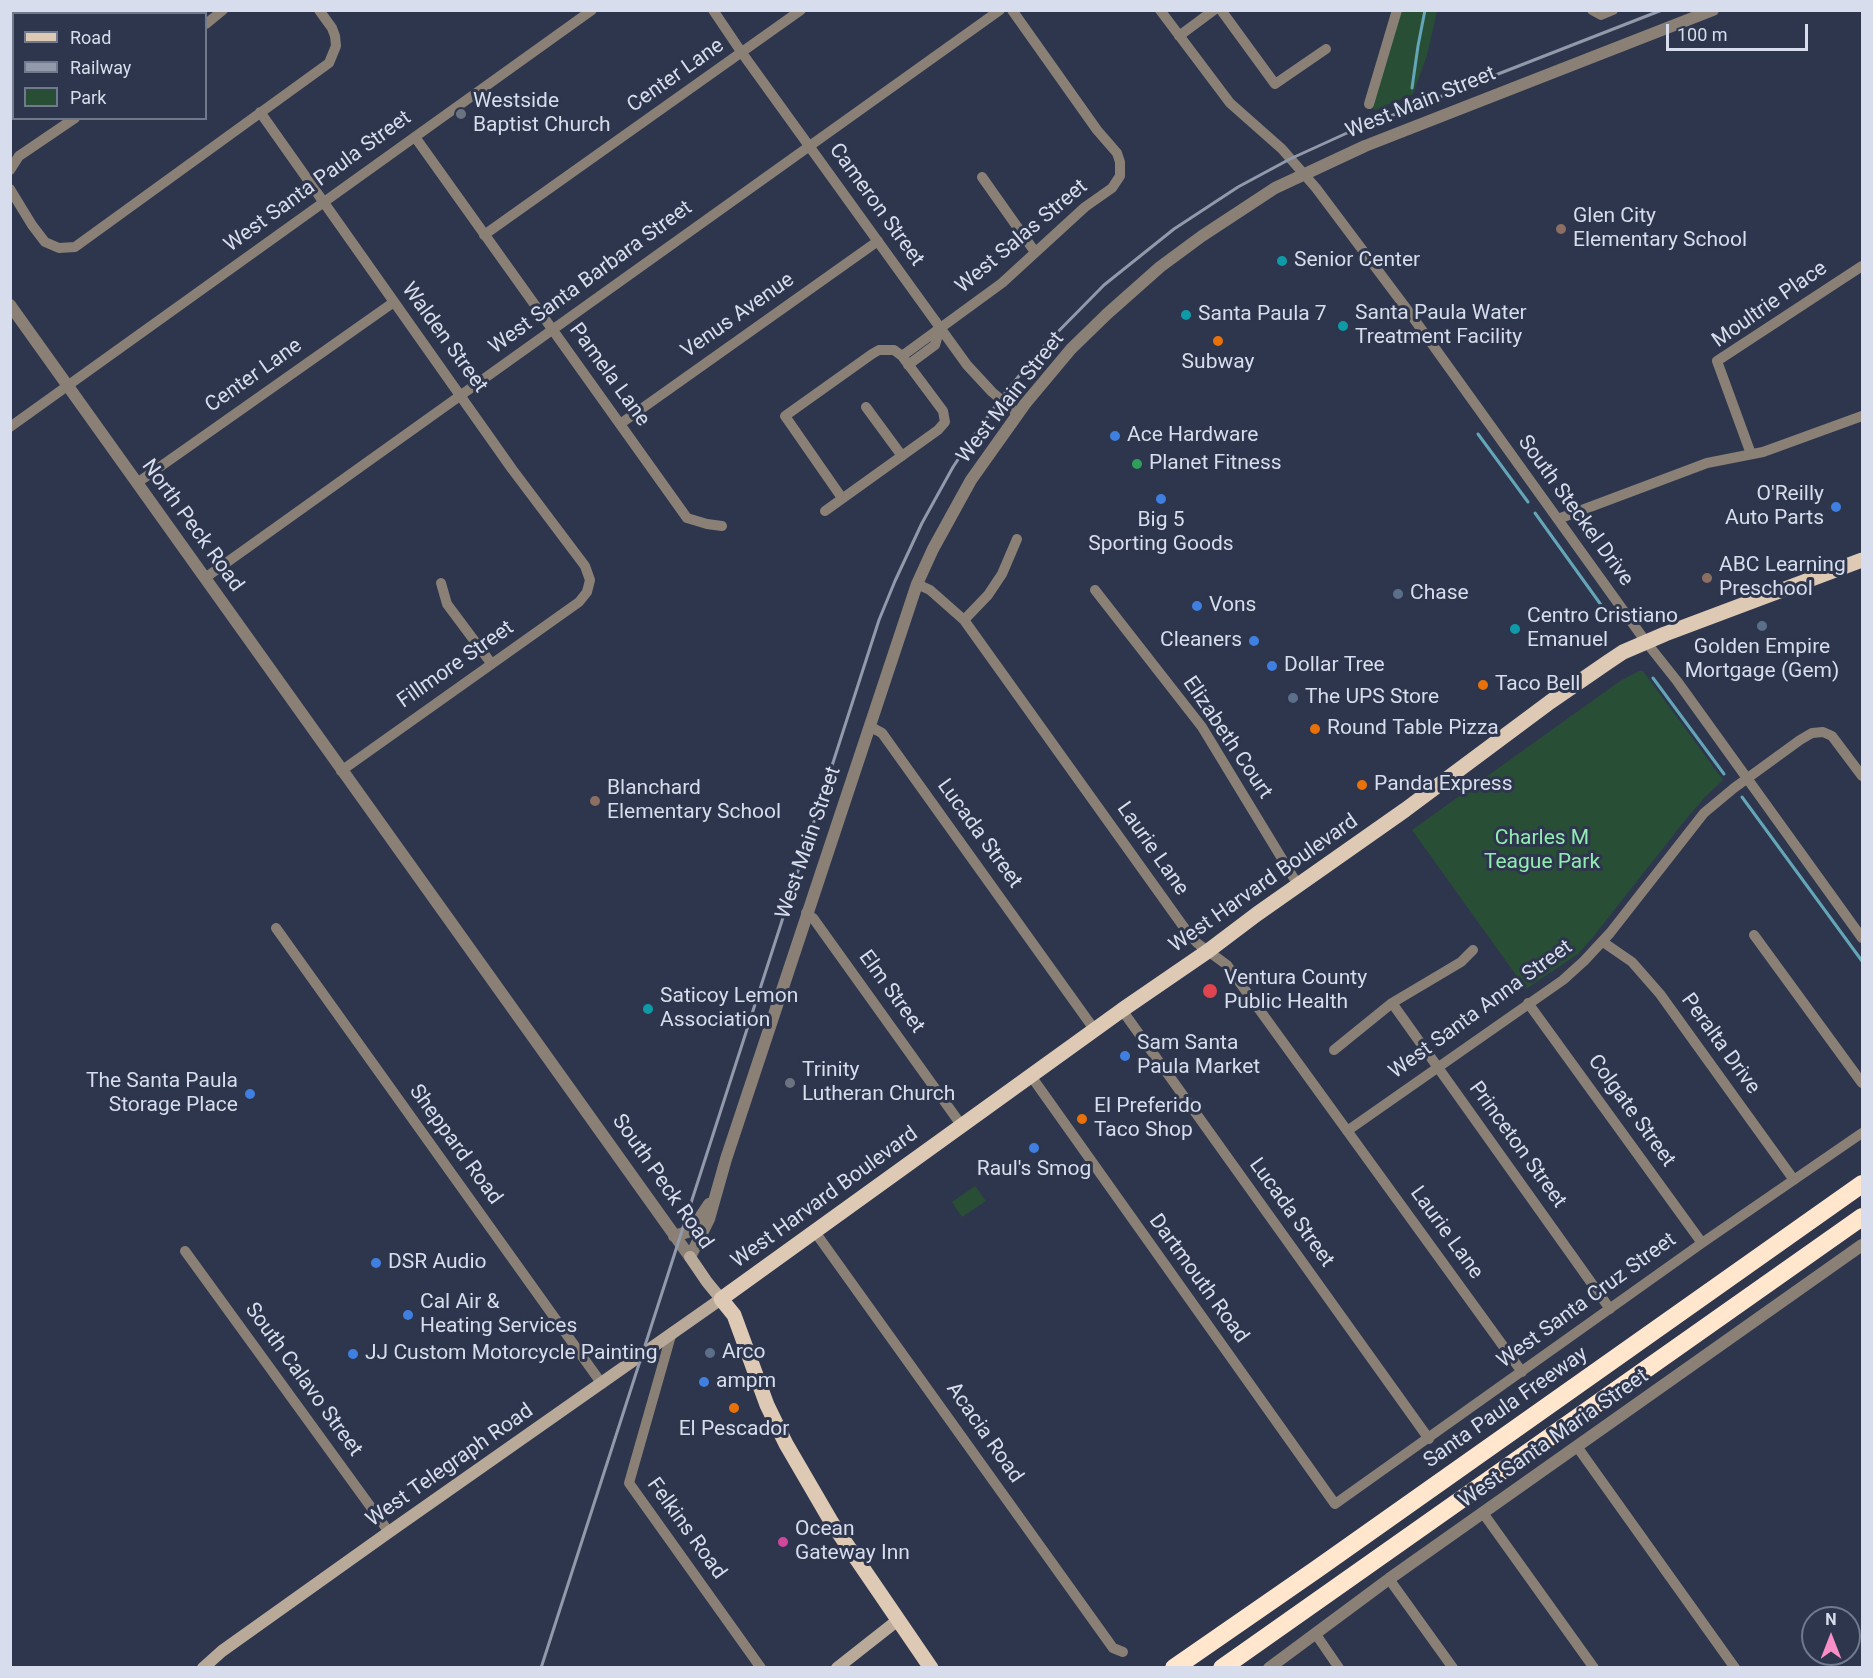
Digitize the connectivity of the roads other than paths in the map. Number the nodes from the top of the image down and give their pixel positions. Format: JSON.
{"nodes":[{"id":1,"x":223,"y":10,"type":"edge"},
{"id":2,"x":319,"y":10,"type":"edge"},
{"id":3,"x":592,"y":10,"type":"edge"},
{"id":4,"x":713,"y":10,"type":"edge"},
{"id":5,"x":801,"y":10,"type":"edge"},
{"id":6,"x":1000,"y":10,"type":"edge"},
{"id":7,"x":1012,"y":10,"type":"edge"},
{"id":8,"x":1160,"y":10,"type":"edge"},
{"id":9,"x":1214,"y":10,"type":"edge"},
{"id":10,"x":1221,"y":10,"type":"edge"},
{"id":11,"x":1397,"y":10,"type":"edge"},
{"id":12,"x":1592,"y":10,"type":"edge"},
{"id":13,"x":1613,"y":10,"type":"edge"},
{"id":14,"x":1713,"y":10,"type":"edge"},
{"id":15,"x":207,"y":23,"type":"edge"},
{"id":16,"x":1179,"y":36,"type":"junction"},
{"id":17,"x":1326,"y":49,"type":"dead end"},
{"id":18,"x":742,"y":53,"type":"junction"},
{"id":19,"x":1369,"y":104,"type":"dead end"},
{"id":20,"x":260,"y":112,"type":"junction"},
{"id":21,"x":72,"y":120,"type":"edge"},
{"id":22,"x":415,"y":137,"type":"junction"},
{"id":23,"x":810,"y":146,"type":"junction"},
{"id":24,"x":10,"y":170,"type":"edge"},
{"id":25,"x":1303,"y":175,"type":"junction"},
{"id":26,"x":982,"y":177,"type":"dead end"},
{"id":27,"x":10,"y":189,"type":"edge"},
{"id":28,"x":323,"y":202,"type":"junction"},
{"id":29,"x":484,"y":235,"type":"junction"},
{"id":30,"x":878,"y":241,"type":"junction"},
{"id":31,"x":1035,"y":252,"type":"junction"},
{"id":32,"x":1863,"y":266,"type":"edge"},
{"id":33,"x":394,"y":302,"type":"junction"},
{"id":34,"x":10,"y":305,"type":"edge"},
{"id":35,"x":940,"y":328,"type":"junction"},
{"id":36,"x":553,"y":330,"type":"junction"},
{"id":37,"x":905,"y":360,"type":"junction"},
{"id":38,"x":68,"y":386,"type":"junction"},
{"id":39,"x":462,"y":396,"type":"junction"},
{"id":40,"x":866,"y":407,"type":"dead end"},
{"id":41,"x":1018,"y":414,"type":"junction"},
{"id":42,"x":1863,"y":416,"type":"edge"},
{"id":43,"x":620,"y":424,"type":"junction"},
{"id":44,"x":10,"y":427,"type":"edge"},
{"id":45,"x":1751,"y":454,"type":"junction"},
{"id":46,"x":902,"y":456,"type":"junction"},
{"id":47,"x":137,"y":483,"type":"junction"},
{"id":48,"x":842,"y":498,"type":"junction"},
{"id":49,"x":825,"y":511,"type":"dead end"},
{"id":50,"x":1558,"y":519,"type":"junction"},
{"id":51,"x":722,"y":526,"type":"dead end"},
{"id":52,"x":1017,"y":540,"type":"dead end"},
{"id":53,"x":1863,"y":560,"type":"edge"},
{"id":54,"x":205,"y":578,"type":"junction"},
{"id":55,"x":441,"y":583,"type":"dead end"},
{"id":56,"x":917,"y":584,"type":"junction"},
{"id":57,"x":589,"y":588,"type":"joint"},
{"id":58,"x":1095,"y":590,"type":"dead end"},
{"id":59,"x":964,"y":620,"type":"junction"},
{"id":60,"x":1646,"y":642,"type":"junction"},
{"id":61,"x":491,"y":663,"type":"junction"},
{"id":62,"x":869,"y":726,"type":"junction"},
{"id":63,"x":341,"y":771,"type":"junction"},
{"id":64,"x":1863,"y":776,"type":"edge"},
{"id":65,"x":1747,"y":778,"type":"junction"},
{"id":66,"x":1298,"y":885,"type":"junction"},
{"id":67,"x":806,"y":913,"type":"junction"},
{"id":68,"x":276,"y":928,"type":"dead end"},
{"id":69,"x":1754,"y":935,"type":"dead end"},
{"id":70,"x":1863,"y":939,"type":"edge"},
{"id":71,"x":1603,"y":942,"type":"junction"},
{"id":72,"x":1473,"y":950,"type":"dead end"},
{"id":73,"x":1208,"y":951,"type":"junction"},
{"id":74,"x":1528,"y":1002,"type":"junction"},
{"id":75,"x":1392,"y":1003,"type":"junction"},
{"id":76,"x":1122,"y":1010,"type":"junction"},
{"id":77,"x":1094,"y":1029,"type":"junction"},
{"id":78,"x":1334,"y":1050,"type":"dead end"},
{"id":79,"x":1437,"y":1067,"type":"junction"},
{"id":80,"x":1031,"y":1076,"type":"junction"},
{"id":81,"x":1863,"y":1083,"type":"edge"},
{"id":82,"x":962,"y":1126,"type":"junction"},
{"id":83,"x":1347,"y":1131,"type":"junction"},
{"id":84,"x":1863,"y":1133,"type":"edge"},
{"id":85,"x":1794,"y":1179,"type":"junction"},
{"id":86,"x":1863,"y":1184,"type":"edge"},
{"id":87,"x":718,"y":1190,"type":"junction"},
{"id":88,"x":1863,"y":1217,"type":"edge"},
{"id":89,"x":815,"y":1232,"type":"junction"},
{"id":90,"x":674,"y":1236,"type":"junction"},
{"id":91,"x":1702,"y":1243,"type":"junction"},
{"id":92,"x":1863,"y":1245,"type":"edge"},
{"id":93,"x":185,"y":1251,"type":"dead end"},
{"id":94,"x":690,"y":1257,"type":"junction"},
{"id":95,"x":721,"y":1299,"type":"junction"},
{"id":96,"x":1610,"y":1309,"type":"junction"},
{"id":97,"x":672,"y":1332,"type":"junction"},
{"id":98,"x":1522,"y":1372,"type":"junction"},
{"id":99,"x":602,"y":1384,"type":"junction"},
{"id":100,"x":1429,"y":1439,"type":"junction"},
{"id":101,"x":1578,"y":1448,"type":"junction"},
{"id":102,"x":1335,"y":1504,"type":"joint"},
{"id":103,"x":1483,"y":1513,"type":"junction"},
{"id":104,"x":389,"y":1532,"type":"junction"},
{"id":105,"x":1389,"y":1579,"type":"junction"},
{"id":106,"x":898,"y":1620,"type":"junction"},
{"id":107,"x":1315,"y":1633,"type":"junction"},
{"id":108,"x":1123,"y":1652,"type":"dead end"},
{"id":109,"x":1178,"y":1664,"type":"edge"},
{"id":110,"x":203,"y":1668,"type":"edge"},
{"id":111,"x":761,"y":1668,"type":"edge"},
{"id":112,"x":837,"y":1668,"type":"edge"},
{"id":113,"x":931,"y":1668,"type":"edge"},
{"id":114,"x":1222,"y":1668,"type":"edge"},
{"id":115,"x":1269,"y":1668,"type":"edge"},
{"id":116,"x":1339,"y":1668,"type":"edge"},
{"id":117,"x":1453,"y":1668,"type":"edge"},
{"id":118,"x":1594,"y":1668,"type":"edge"},
{"id":119,"x":1735,"y":1668,"type":"edge"}],
"edges":[{"from":1,"to":15,"type":"street"},
{"from":2,"to":20,"type":"street"},
{"from":3,"to":22,"type":"street","name":"West Santa Paula Street"},
{"from":4,"to":18,"type":"street","name":"Cameron Street"},
{"from":5,"to":18,"type":"street","name":"Center Lane"},
{"from":6,"to":23,"type":"street","name":"West Santa Barbara Street"},
{"from":7,"to":31,"type":"street","name":"West Salas Street"},
{"from":8,"to":16,"type":"street","name":"South Steckel Drive"},
{"from":9,"to":16,"type":"street"},
{"from":10,"to":17,"type":"street"},
{"from":11,"to":19,"type":"street"},
{"from":12,"to":13,"type":"street"},
{"from":14,"to":25,"type":"street","name":"West Main Street"},
{"from":16,"to":25,"type":"street","name":"South Steckel Drive"},
{"from":18,"to":23,"type":"street","name":"Cameron Street"},
{"from":18,"to":29,"type":"street","name":"Center Lane"},
{"from":20,"to":27,"type":"street"},
{"from":20,"to":28,"type":"street","name":"Walden Street"},
{"from":21,"to":24,"type":"street"},
{"from":22,"to":28,"type":"street","name":"West Santa Paula Street"},
{"from":22,"to":29,"type":"street","name":"Pamela Lane"},
{"from":23,"to":30,"type":"street","name":"Cameron Street"},
{"from":23,"to":36,"type":"street","name":"West Santa Barbara Street"},
{"from":25,"to":41,"type":"street","name":"West Main Street"},
{"from":25,"to":50,"type":"street","name":"South Steckel Drive"},
{"from":26,"to":31,"type":"street"},
{"from":28,"to":33,"type":"street","name":"Walden Street"},
{"from":28,"to":38,"type":"street","name":"West Santa Paula Street"},
{"from":29,"to":36,"type":"street","name":"Pamela Lane"},
{"from":30,"to":35,"type":"street","name":"Cameron Street"},
{"from":30,"to":43,"type":"street","name":"Venus Avenue"},
{"from":31,"to":35,"type":"street","name":"West Salas Street"},
{"from":32,"to":45,"type":"street","name":"Moultrie Place"},
{"from":33,"to":39,"type":"street","name":"Walden Street"},
{"from":33,"to":47,"type":"street","name":"Center Lane"},
{"from":34,"to":38,"type":"street","name":"North Peck Road"},
{"from":35,"to":37,"type":"street"},
{"from":35,"to":41,"type":"street","name":"Cameron Street"},
{"from":36,"to":39,"type":"street","name":"West Santa Barbara Street"},
{"from":36,"to":43,"type":"street","name":"Pamela Lane"},
{"from":37,"to":46,"type":"street"},
{"from":37,"to":48,"type":"street"},
{"from":38,"to":44,"type":"street","name":"West Santa Paula Street"},
{"from":38,"to":47,"type":"street","name":"North Peck Road"},
{"from":39,"to":54,"type":"street","name":"West Santa Barbara Street"},
{"from":39,"to":57,"type":"street","name":"Walden Street"},
{"from":40,"to":46,"type":"street"},
{"from":41,"to":56,"type":"street","name":"West Main Street"},
{"from":42,"to":45,"type":"street"},
{"from":43,"to":51,"type":"street","name":"Pamela Lane"},
{"from":45,"to":50,"type":"street"},
{"from":46,"to":48,"type":"street"},
{"from":47,"to":54,"type":"street","name":"North Peck Road"},
{"from":48,"to":49,"type":"street"},
{"from":50,"to":60,"type":"street","name":"South Steckel Drive"},
{"from":52,"to":59,"type":"street"},
{"from":53,"to":60,"type":"main road","name":"West Harvard Boulevard"},
{"from":54,"to":63,"type":"street","name":"North Peck Road"},
{"from":55,"to":61,"type":"street"},
{"from":56,"to":59,"type":"street","name":"Laurie Lane"},
{"from":56,"to":62,"type":"street","name":"West Main Street"},
{"from":57,"to":61,"type":"street","name":"Fillmore Street"},
{"from":58,"to":66,"type":"street","name":"Elizabeth Court"},
{"from":59,"to":73,"type":"street","name":"Laurie Lane"},
{"from":60,"to":65,"type":"street","name":"South Steckel Drive"},
{"from":60,"to":66,"type":"main road","name":"West Harvard Boulevard"},
{"from":61,"to":63,"type":"street","name":"Fillmore Street"},
{"from":62,"to":67,"type":"street","name":"West Main Street"},
{"from":62,"to":77,"type":"street","name":"Lucada Street"},
{"from":63,"to":90,"type":"street","name":"South Peck Road"},
{"from":64,"to":65,"type":"street"},
{"from":65,"to":70,"type":"street","name":"South Steckel Drive"},
{"from":65,"to":71,"type":"street","name":"West Santa Anna Street"},
{"from":66,"to":73,"type":"main road","name":"West Harvard Boulevard"},
{"from":67,"to":82,"type":"street","name":"Elm Street"},
{"from":67,"to":87,"type":"street","name":"West Main Street"},
{"from":68,"to":99,"type":"street","name":"Sheppard Road"},
{"from":69,"to":81,"type":"street"},
{"from":71,"to":74,"type":"street","name":"West Santa Anna Street"},
{"from":71,"to":85,"type":"street","name":"Peralta Drive"},
{"from":72,"to":75,"type":"street"},
{"from":73,"to":76,"type":"main road","name":"West Harvard Boulevard"},
{"from":73,"to":83,"type":"street","name":"Laurie Lane"},
{"from":74,"to":79,"type":"street","name":"West Santa Anna Street"},
{"from":74,"to":91,"type":"street","name":"Colgate Street"},
{"from":75,"to":78,"type":"street"},
{"from":75,"to":79,"type":"street","name":"Princeton Street"},
{"from":76,"to":77,"type":"main road","name":"West Harvard Boulevard"},
{"from":76,"to":100,"type":"street","name":"Lucada Street"},
{"from":77,"to":80,"type":"main road","name":"West Harvard Boulevard"},
{"from":79,"to":83,"type":"street","name":"West Santa Anna Street"},
{"from":79,"to":96,"type":"street","name":"Princeton Street"},
{"from":80,"to":82,"type":"main road","name":"West Harvard Boulevard"},
{"from":80,"to":102,"type":"street","name":"Dartmouth Road"},
{"from":82,"to":89,"type":"main road","name":"West Harvard Boulevard"},
{"from":83,"to":98,"type":"street","name":"Laurie Lane"},
{"from":84,"to":85,"type":"street","name":"West Santa Cruz Street"},
{"from":85,"to":91,"type":"street","name":"West Santa Cruz Street"},
{"from":86,"to":109,"type":"highway","name":"Santa Paula Freeway"},
{"from":87,"to":90,"type":"street"},
{"from":87,"to":94,"type":"street","name":"West Main Street"},
{"from":88,"to":114,"type":"highway"},
{"from":89,"to":95,"type":"main road","name":"West Harvard Boulevard"},
{"from":89,"to":108,"type":"street","name":"Acacia Road"},
{"from":90,"to":94,"type":"street","name":"South Peck Road"},
{"from":91,"to":96,"type":"street","name":"West Santa Cruz Street"},
{"from":92,"to":101,"type":"street","name":"West Santa Maria Street"},
{"from":93,"to":104,"type":"street","name":"South Calavo Street"},
{"from":94,"to":95,"type":"main road","name":"South Peck Road"},
{"from":95,"to":97,"type":"main road","name":"West Telegraph Road"},
{"from":95,"to":106,"type":"main road","name":"South Peck Road"},
{"from":96,"to":98,"type":"street","name":"West Santa Cruz Street"},
{"from":97,"to":99,"type":"main road","name":"West Telegraph Road"},
{"from":97,"to":111,"type":"street","name":"Felkins Road"},
{"from":98,"to":100,"type":"street","name":"West Santa Cruz Street"},
{"from":99,"to":104,"type":"main road","name":"West Telegraph Road"},
{"from":100,"to":102,"type":"street","name":"West Santa Cruz Street"},
{"from":101,"to":103,"type":"street","name":"West Santa Maria Street"},
{"from":101,"to":119,"type":"street"},
{"from":103,"to":105,"type":"street","name":"West Santa Maria Street"},
{"from":103,"to":118,"type":"street"},
{"from":104,"to":110,"type":"main road","name":"West Telegraph Road"},
{"from":105,"to":107,"type":"street","name":"West Santa Maria Street"},
{"from":105,"to":117,"type":"street"},
{"from":106,"to":112,"type":"main road"},
{"from":106,"to":113,"type":"main road","name":"South Peck Road"},
{"from":107,"to":115,"type":"street","name":"West Santa Maria Street"},
{"from":107,"to":116,"type":"street"}]}
